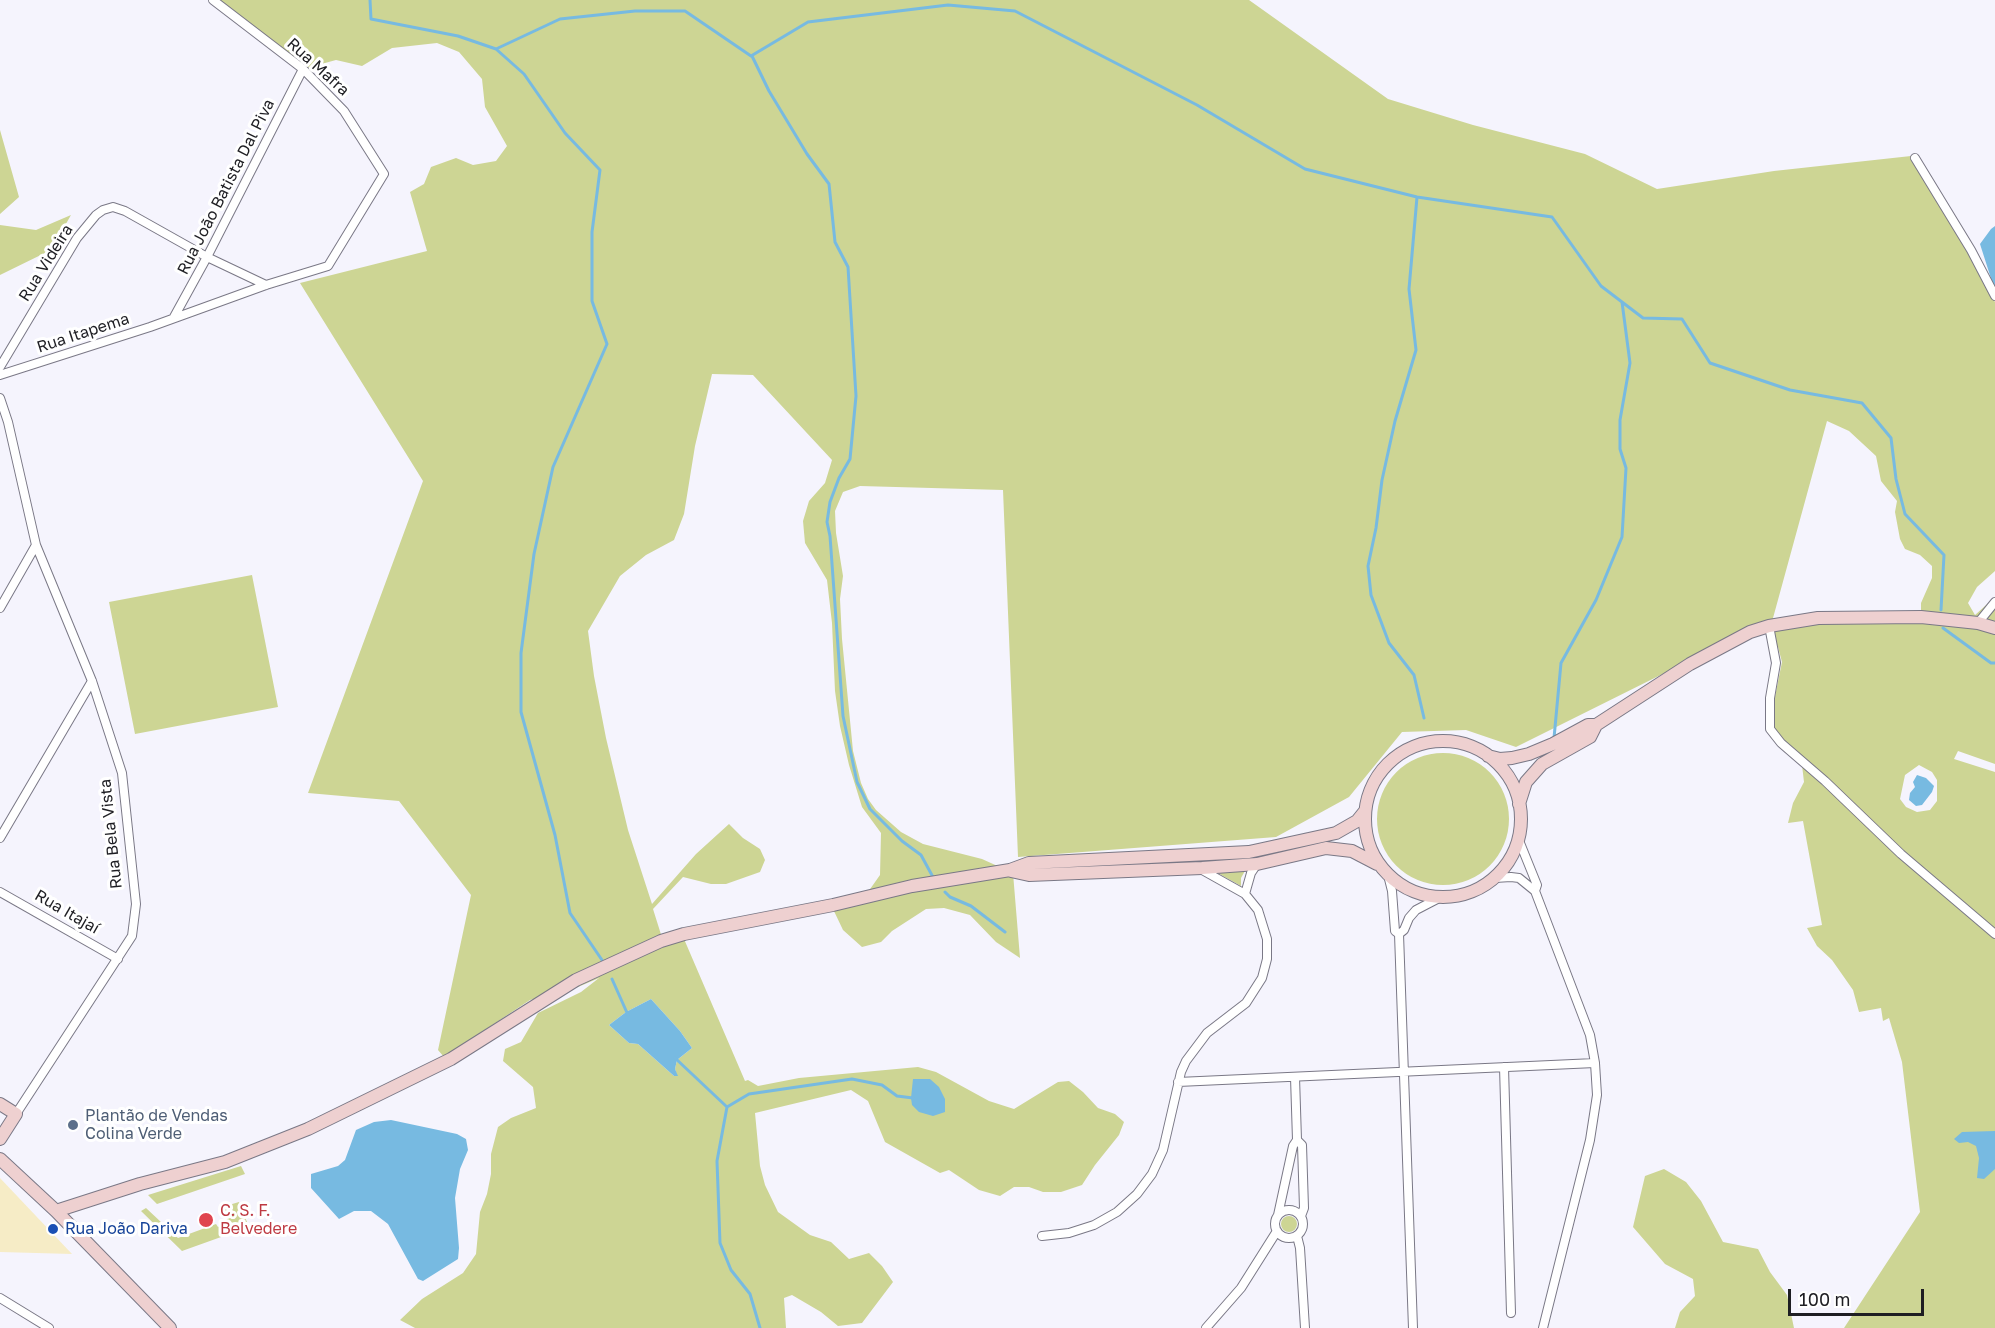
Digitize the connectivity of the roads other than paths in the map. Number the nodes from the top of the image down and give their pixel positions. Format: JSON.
{"nodes":[{"id":1,"x":213,"y":0,"type":"edge"},
{"id":2,"x":303,"y":69,"type":"junction"},
{"id":3,"x":1915,"y":158,"type":"dead end"},
{"id":4,"x":207,"y":257,"type":"junction"},
{"id":5,"x":328,"y":266,"type":"joint"},
{"id":6,"x":266,"y":285,"type":"junction"},
{"id":7,"x":1995,"y":296,"type":"edge"},
{"id":8,"x":174,"y":317,"type":"junction"},
{"id":9,"x":0,"y":367,"type":"edge"},
{"id":10,"x":0,"y":375,"type":"edge"},
{"id":11,"x":0,"y":398,"type":"edge"},
{"id":12,"x":36,"y":545,"type":"junction"},
{"id":13,"x":1995,"y":602,"type":"edge"},
{"id":14,"x":0,"y":608,"type":"edge"},
{"id":15,"x":1978,"y":623,"type":"junction"},
{"id":16,"x":1768,"y":626,"type":"junction"},
{"id":17,"x":1995,"y":628,"type":"edge"},
{"id":18,"x":92,"y":681,"type":"junction"},
{"id":19,"x":1596,"y":725,"type":"junction"},
{"id":20,"x":1488,"y":756,"type":"junction"},
{"id":21,"x":1519,"y":804,"type":"junction"},
{"id":22,"x":1365,"y":811,"type":"junction"},
{"id":23,"x":0,"y":838,"type":"edge"},
{"id":24,"x":1518,"y":838,"type":"junction"},
{"id":25,"x":1257,"y":864,"type":"junction"},
{"id":26,"x":1202,"y":868,"type":"junction"},
{"id":27,"x":1010,"y":870,"type":"junction"},
{"id":28,"x":1384,"y":870,"type":"junction"},
{"id":29,"x":1495,"y":878,"type":"junction"},
{"id":30,"x":1535,"y":891,"type":"junction"},
{"id":31,"x":0,"y":892,"type":"edge"},
{"id":32,"x":1245,"y":894,"type":"junction"},
{"id":33,"x":1441,"y":897,"type":"junction"},
{"id":34,"x":1399,"y":934,"type":"junction"},
{"id":35,"x":1995,"y":934,"type":"edge"},
{"id":36,"x":118,"y":959,"type":"junction"},
{"id":37,"x":1595,"y":1064,"type":"junction"},
{"id":38,"x":1504,"y":1067,"type":"junction"},
{"id":39,"x":1404,"y":1073,"type":"junction"},
{"id":40,"x":1295,"y":1077,"type":"junction"},
{"id":41,"x":1178,"y":1082,"type":"junction"},
{"id":42,"x":0,"y":1104,"type":"edge"},
{"id":43,"x":16,"y":1114,"type":"junction"},
{"id":44,"x":0,"y":1139,"type":"edge"},
{"id":45,"x":1297,"y":1140,"type":"junction"},
{"id":46,"x":0,"y":1159,"type":"edge"},
{"id":47,"x":56,"y":1211,"type":"junction"},
{"id":48,"x":1278,"y":1215,"type":"junction"},
{"id":49,"x":1301,"y":1216,"type":"junction"},
{"id":50,"x":1277,"y":1231,"type":"junction"},
{"id":51,"x":1042,"y":1236,"type":"dead end"},
{"id":52,"x":1297,"y":1236,"type":"junction"},
{"id":53,"x":0,"y":1298,"type":"edge"},
{"id":54,"x":1511,"y":1313,"type":"dead end"},
{"id":55,"x":49,"y":1328,"type":"edge"},
{"id":56,"x":170,"y":1328,"type":"edge"},
{"id":57,"x":1206,"y":1328,"type":"edge"},
{"id":58,"x":1305,"y":1328,"type":"edge"},
{"id":59,"x":1413,"y":1328,"type":"edge"},
{"id":60,"x":1544,"y":1328,"type":"edge"}],
"edges":[{"from":1,"to":2,"type":"street","name":"Rua Mafra"},
{"from":2,"to":4,"type":"street","name":"Rua João Batista Dal Piva"},
{"from":2,"to":5,"type":"street","name":"Rua Mafra"},
{"from":3,"to":7,"type":"street"},
{"from":4,"to":6,"type":"street"},
{"from":4,"to":8,"type":"street","name":"Rua João Batista Dal Piva"},
{"from":4,"to":9,"type":"street","name":"Rua Videira"},
{"from":5,"to":6,"type":"street","name":"Rua Itapema"},
{"from":6,"to":8,"type":"street","name":"Rua Itapema"},
{"from":8,"to":10,"type":"street","name":"Rua Itapema"},
{"from":11,"to":12,"type":"street","name":"Rua Bela Vista"},
{"from":12,"to":14,"type":"street"},
{"from":12,"to":18,"type":"street","name":"Rua Bela Vista"},
{"from":13,"to":15,"type":"street"},
{"from":15,"to":16,"type":"street"},
{"from":15,"to":17,"type":"street"},
{"from":16,"to":19,"type":"street"},
{"from":16,"to":35,"type":"street"},
{"from":18,"to":23,"type":"street"},
{"from":18,"to":36,"type":"street","name":"Rua Bela Vista"},
{"from":19,"to":20,"type":"street"},
{"from":19,"to":21,"type":"street"},
{"from":20,"to":21,"type":"street"},
{"from":20,"to":22,"type":"street"},
{"from":21,"to":24,"type":"street"},
{"from":22,"to":27,"type":"street"},
{"from":22,"to":28,"type":"street"},
{"from":24,"to":29,"type":"street"},
{"from":24,"to":30,"type":"street"},
{"from":25,"to":26,"type":"street"},
{"from":25,"to":28,"type":"street"},
{"from":25,"to":32,"type":"street"},
{"from":26,"to":27,"type":"street"},
{"from":26,"to":32,"type":"street"},
{"from":27,"to":47,"type":"street"},
{"from":28,"to":33,"type":"street"},
{"from":28,"to":34,"type":"street"},
{"from":29,"to":30,"type":"street"},
{"from":29,"to":33,"type":"street"},
{"from":30,"to":37,"type":"street"},
{"from":31,"to":36,"type":"street","name":"Rua Itajaí"},
{"from":32,"to":41,"type":"street"},
{"from":33,"to":34,"type":"street"},
{"from":34,"to":39,"type":"street"},
{"from":36,"to":43,"type":"street","name":"Rua Bela Vista"},
{"from":37,"to":38,"type":"street"},
{"from":37,"to":60,"type":"street"},
{"from":38,"to":39,"type":"street"},
{"from":38,"to":54,"type":"street"},
{"from":39,"to":40,"type":"street"},
{"from":39,"to":59,"type":"street"},
{"from":40,"to":41,"type":"street"},
{"from":40,"to":45,"type":"street"},
{"from":41,"to":51,"type":"street"},
{"from":42,"to":43,"type":"street"},
{"from":43,"to":44,"type":"street","name":"Rua Bela Vista"},
{"from":45,"to":48,"type":"street"},
{"from":45,"to":49,"type":"street"},
{"from":46,"to":47,"type":"street"},
{"from":47,"to":56,"type":"street"},
{"from":48,"to":49,"type":"street"},
{"from":48,"to":50,"type":"street"},
{"from":49,"to":52,"type":"street"},
{"from":50,"to":52,"type":"street"},
{"from":50,"to":57,"type":"street"},
{"from":52,"to":58,"type":"street"},
{"from":53,"to":55,"type":"street"}]}
